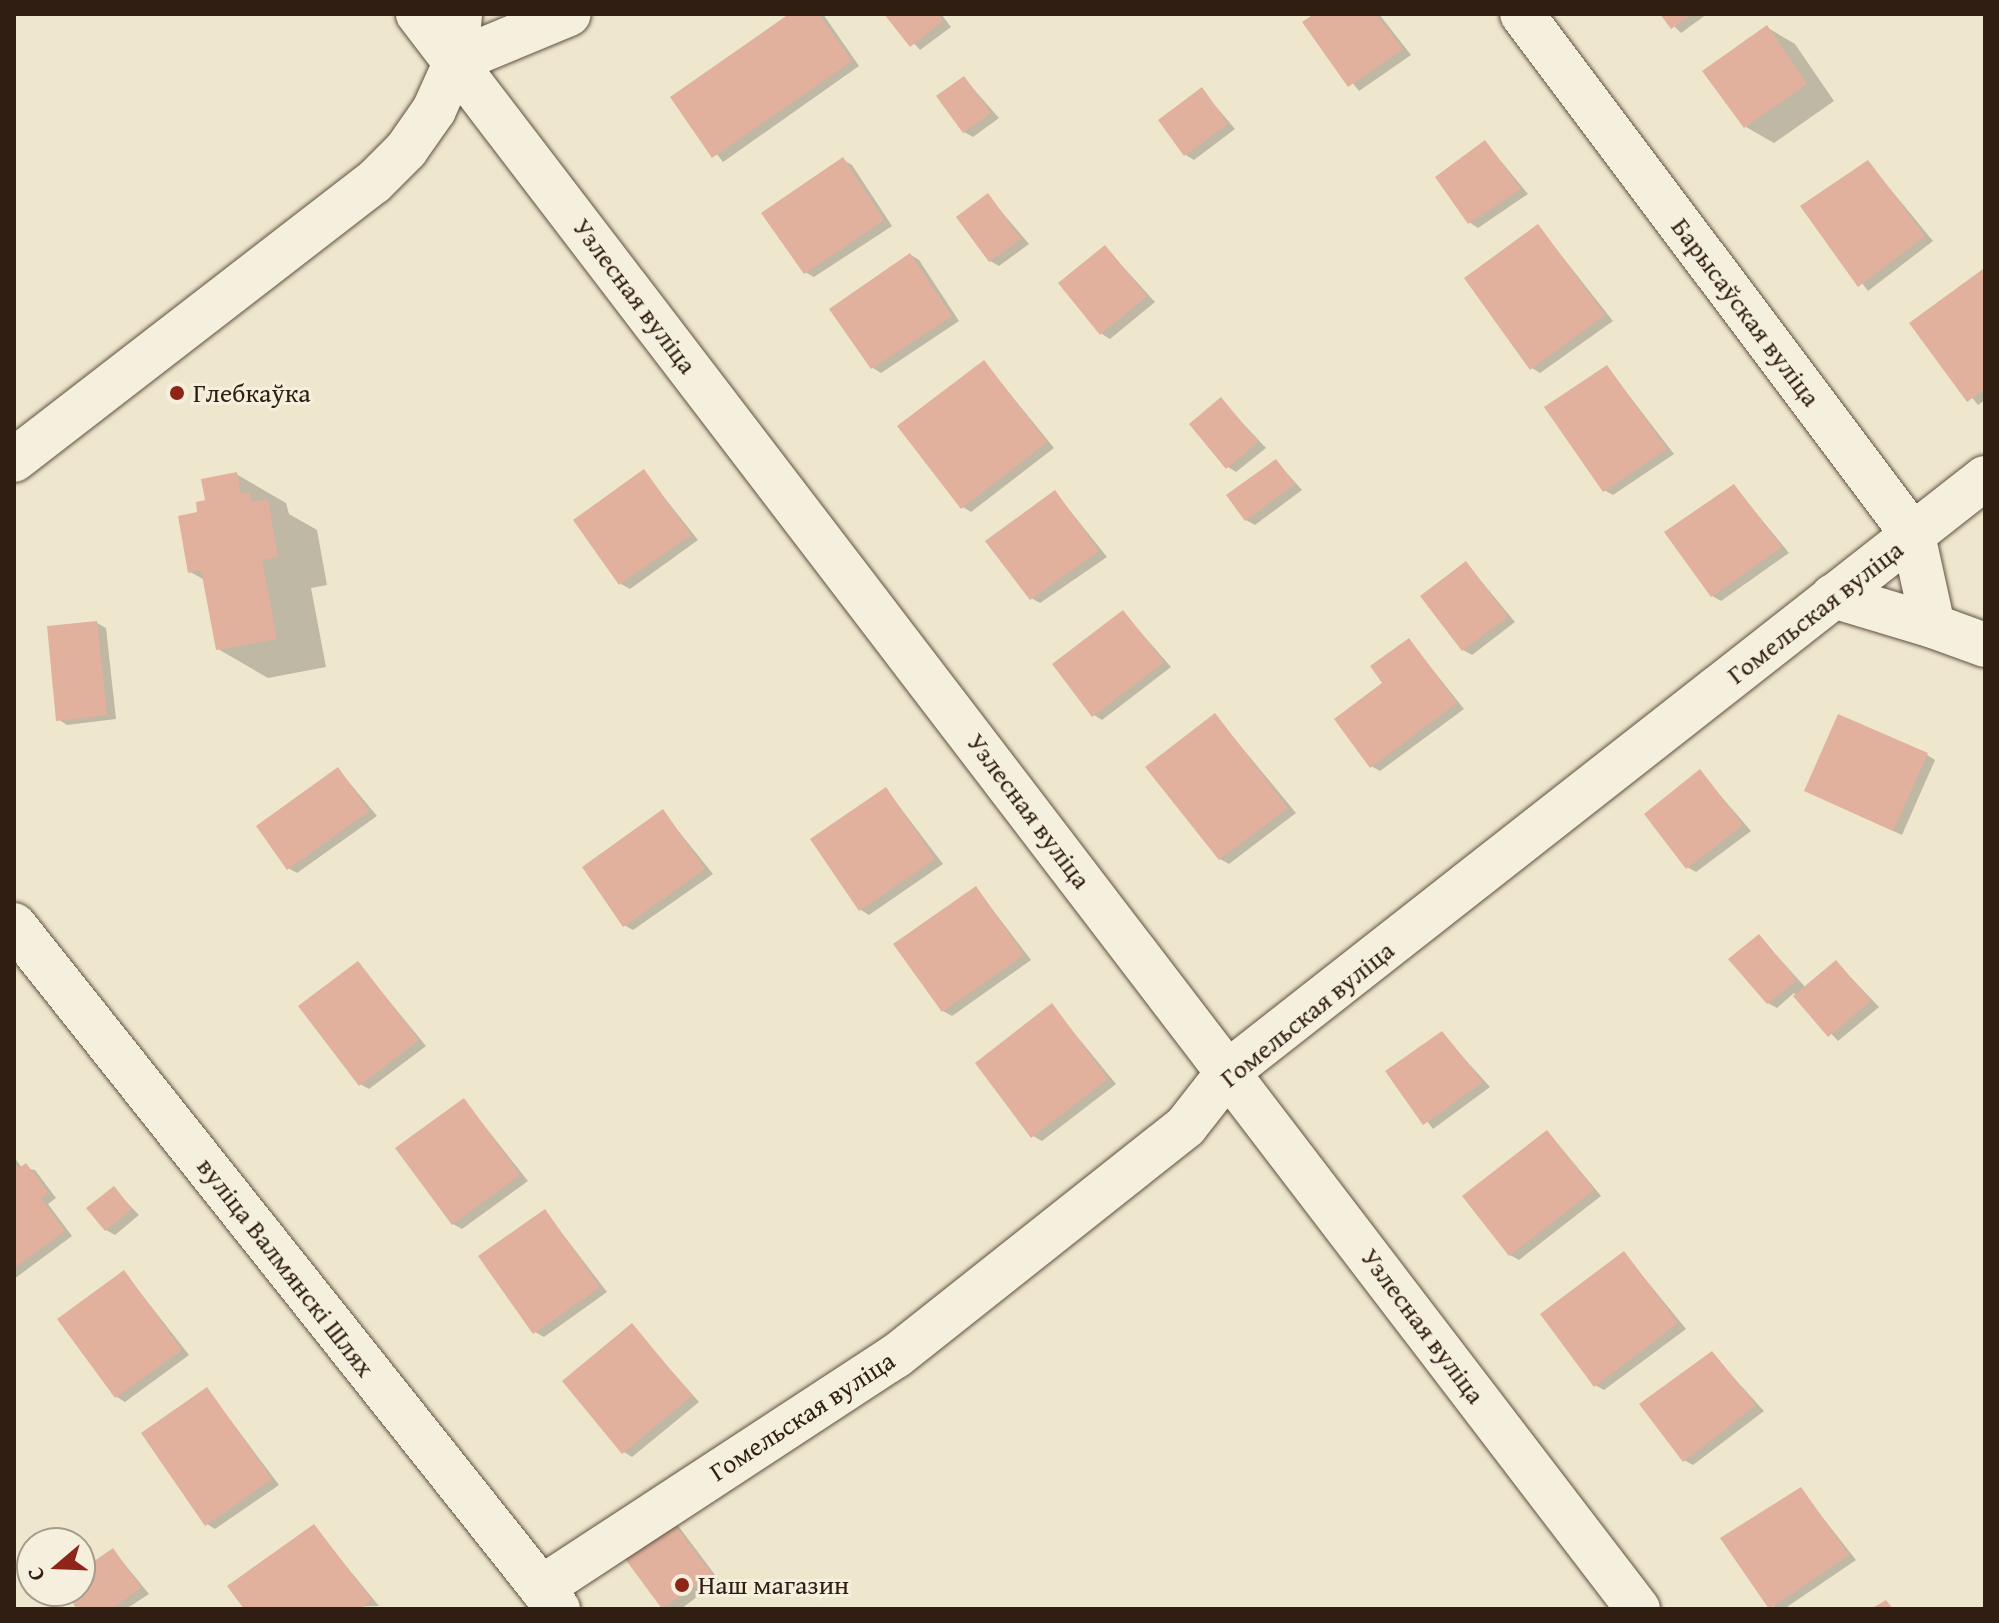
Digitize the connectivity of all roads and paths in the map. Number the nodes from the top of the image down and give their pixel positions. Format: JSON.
{"nodes":[{"id":1,"x":418,"y":14,"type":"edge"},
{"id":2,"x":460,"y":14,"type":"edge"},
{"id":3,"x":569,"y":14,"type":"edge"},
{"id":4,"x":1522,"y":14,"type":"edge"},
{"id":5,"x":456,"y":61,"type":"junction"},
{"id":6,"x":14,"y":460,"type":"edge"},
{"id":7,"x":1985,"y":478,"type":"edge"},
{"id":8,"x":1913,"y":535,"type":"junction"},
{"id":9,"x":1833,"y":596,"type":"junction"},
{"id":10,"x":1933,"y":626,"type":"junction"},
{"id":11,"x":1985,"y":645,"type":"edge"},
{"id":12,"x":14,"y":925,"type":"edge"},
{"id":13,"x":1229,"y":1071,"type":"junction"},
{"id":14,"x":549,"y":1598,"type":"edge"},
{"id":15,"x":1638,"y":1609,"type":"edge"}],
"edges":[{"from":1,"to":5,"type":"street","name":"Узлесная вуліца"},
{"from":2,"to":5,"type":"street"},
{"from":3,"to":5,"type":"street"},
{"from":4,"to":8,"type":"street","name":"Барысаўская вуліца"},
{"from":5,"to":6,"type":"street"},
{"from":5,"to":13,"type":"street","name":"Узлесная вуліца"},
{"from":7,"to":8,"type":"street","name":"Гомельская вуліца"},
{"from":8,"to":9,"type":"street","name":"Гомельская вуліца"},
{"from":8,"to":10,"type":"street","name":"Барысаўская вуліца"},
{"from":9,"to":10,"type":"street"},
{"from":9,"to":13,"type":"street","name":"Гомельская вуліца"},
{"from":10,"to":11,"type":"street"},
{"from":12,"to":14,"type":"street","name":"вуліца Валмянскі Шлях"},
{"from":13,"to":14,"type":"street","name":"Гомельская вуліца"},
{"from":13,"to":15,"type":"street","name":"Узлесная вуліца"}]}
